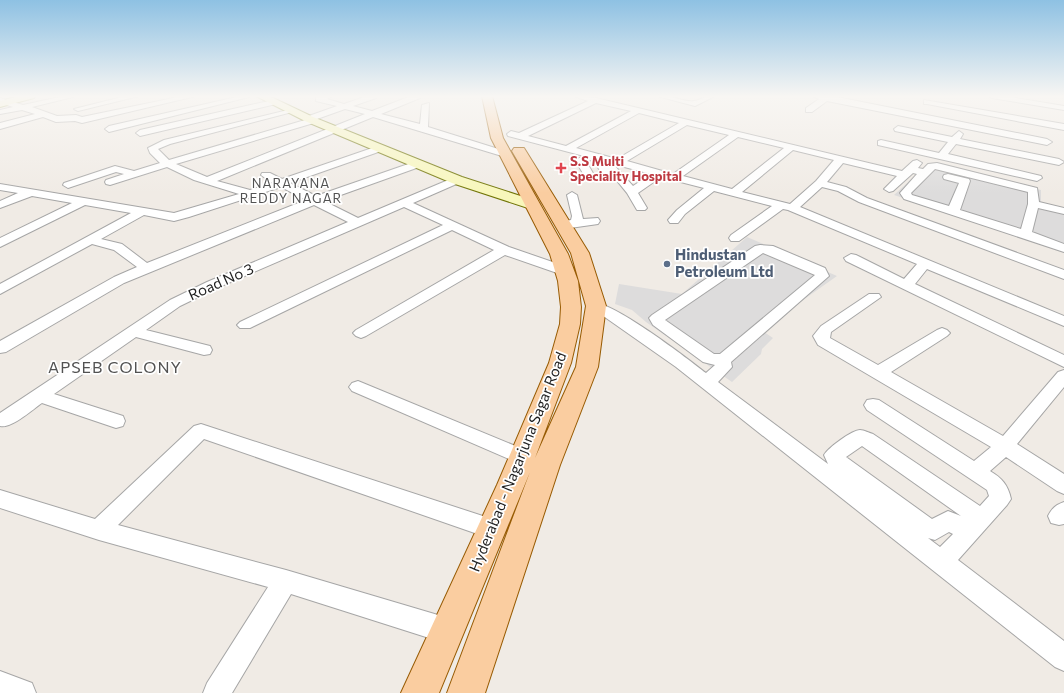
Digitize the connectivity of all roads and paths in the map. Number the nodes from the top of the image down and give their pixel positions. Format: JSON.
{"nodes":[{"id":1,"x":160,"y":128,"type":"edge"},
{"id":2,"x":224,"y":128,"type":"edge"},
{"id":3,"x":280,"y":128,"type":"edge"},
{"id":4,"x":426,"y":128,"type":"edge"},
{"id":5,"x":495,"y":128,"type":"edge"},
{"id":6,"x":508,"y":128,"type":"edge"},
{"id":7,"x":539,"y":128,"type":"edge"},
{"id":8,"x":606,"y":128,"type":"edge"},
{"id":9,"x":675,"y":128,"type":"edge"},
{"id":10,"x":712,"y":128,"type":"edge"},
{"id":11,"x":964,"y":128,"type":"edge"},
{"id":12,"x":978,"y":128,"type":"edge"},
{"id":13,"x":335,"y":129,"type":"joint"},
{"id":14,"x":898,"y":129,"type":"dead end"},
{"id":15,"x":140,"y":133,"type":"dead end"},
{"id":16,"x":736,"y":134,"type":"junction"},
{"id":17,"x":954,"y":141,"type":"junction"},
{"id":18,"x":512,"y":142,"type":"junction"},
{"id":19,"x":1047,"y":142,"type":"dead end"},
{"id":20,"x":882,"y":143,"type":"dead end"},
{"id":21,"x":791,"y":147,"type":"junction"},
{"id":22,"x":381,"y":148,"type":"junction"},
{"id":23,"x":568,"y":149,"type":"junction"},
{"id":24,"x":941,"y":156,"type":"junction"},
{"id":25,"x":598,"y":158,"type":"junction"},
{"id":26,"x":841,"y":159,"type":"junction"},
{"id":27,"x":918,"y":161,"type":"dead end"},
{"id":28,"x":619,"y":162,"type":"junction"},
{"id":29,"x":1060,"y":162,"type":"dead end"},
{"id":30,"x":165,"y":163,"type":"junction"},
{"id":31,"x":418,"y":164,"type":"junction"},
{"id":32,"x":908,"y":172,"type":"junction"},
{"id":33,"x":924,"y":172,"type":"junction"},
{"id":34,"x":659,"y":173,"type":"junction"},
{"id":35,"x":134,"y":174,"type":"junction"},
{"id":36,"x":266,"y":175,"type":"dead end"},
{"id":37,"x":675,"y":177,"type":"junction"},
{"id":38,"x":1037,"y":178,"type":"dead end"},
{"id":39,"x":209,"y":180,"type":"junction"},
{"id":40,"x":457,"y":180,"type":"junction"},
{"id":41,"x":110,"y":182,"type":"dead end"},
{"id":42,"x":282,"y":183,"type":"junction"},
{"id":43,"x":820,"y":183,"type":"junction"},
{"id":44,"x":68,"y":185,"type":"dead end"},
{"id":45,"x":0,"y":187,"type":"edge"},
{"id":46,"x":712,"y":187,"type":"junction"},
{"id":47,"x":889,"y":189,"type":"dead end"},
{"id":48,"x":29,"y":192,"type":"junction"},
{"id":49,"x":632,"y":192,"type":"junction"},
{"id":50,"x":734,"y":193,"type":"junction"},
{"id":51,"x":250,"y":194,"type":"junction"},
{"id":52,"x":572,"y":195,"type":"dead end"},
{"id":53,"x":316,"y":200,"type":"junction"},
{"id":54,"x":82,"y":202,"type":"junction"},
{"id":55,"x":405,"y":203,"type":"junction"},
{"id":56,"x":531,"y":204,"type":"junction"},
{"id":57,"x":1034,"y":204,"type":"junction"},
{"id":58,"x":0,"y":205,"type":"edge"},
{"id":59,"x":786,"y":207,"type":"junction"},
{"id":60,"x":641,"y":208,"type":"dead end"},
{"id":61,"x":1064,"y":211,"type":"edge"},
{"id":62,"x":141,"y":212,"type":"junction"},
{"id":63,"x":953,"y":212,"type":"junction"},
{"id":64,"x":674,"y":220,"type":"dead end"},
{"id":65,"x":594,"y":221,"type":"dead end"},
{"id":66,"x":358,"y":223,"type":"junction"},
{"id":67,"x":570,"y":224,"type":"junction"},
{"id":68,"x":451,"y":226,"type":"junction"},
{"id":69,"x":1025,"y":234,"type":"junction"},
{"id":70,"x":735,"y":238,"type":"dead end"},
{"id":71,"x":90,"y":240,"type":"junction"},
{"id":72,"x":0,"y":243,"type":"edge"},
{"id":73,"x":1064,"y":248,"type":"edge"},
{"id":74,"x":504,"y":250,"type":"junction"},
{"id":75,"x":851,"y":258,"type":"dead end"},
{"id":76,"x":925,"y":263,"type":"junction"},
{"id":77,"x":146,"y":268,"type":"junction"},
{"id":78,"x":565,"y":271,"type":"junction"},
{"id":79,"x":1064,"y":275,"type":"edge"},
{"id":80,"x":906,"y":285,"type":"junction"},
{"id":81,"x":0,"y":290,"type":"edge"},
{"id":82,"x":874,"y":298,"type":"dead end"},
{"id":83,"x":596,"y":306,"type":"junction"},
{"id":84,"x":1064,"y":321,"type":"edge"},
{"id":85,"x":245,"y":326,"type":"dead end"},
{"id":86,"x":133,"y":332,"type":"junction"},
{"id":87,"x":942,"y":333,"type":"dead end"},
{"id":88,"x":361,"y":334,"type":"dead end"},
{"id":89,"x":0,"y":348,"type":"edge"},
{"id":90,"x":204,"y":350,"type":"dead end"},
{"id":91,"x":716,"y":359,"type":"junction"},
{"id":92,"x":1064,"y":362,"type":"edge"},
{"id":93,"x":877,"y":373,"type":"junction"},
{"id":94,"x":1064,"y":376,"type":"edge"},
{"id":95,"x":698,"y":377,"type":"junction"},
{"id":96,"x":358,"y":387,"type":"dead end"},
{"id":97,"x":40,"y":396,"type":"junction"},
{"id":98,"x":873,"y":405,"type":"dead end"},
{"id":99,"x":4,"y":420,"type":"dead end"},
{"id":100,"x":116,"y":421,"type":"dead end"},
{"id":101,"x":1005,"y":446,"type":"junction"},
{"id":102,"x":522,"y":457,"type":"junction"},
{"id":103,"x":976,"y":471,"type":"junction"},
{"id":104,"x":1064,"y":485,"type":"edge"},
{"id":105,"x":0,"y":498,"type":"edge"},
{"id":106,"x":975,"y":526,"type":"junction"},
{"id":107,"x":492,"y":529,"type":"junction"},
{"id":108,"x":99,"y":530,"type":"junction"},
{"id":109,"x":942,"y":561,"type":"junction"},
{"id":110,"x":286,"y":581,"type":"junction"},
{"id":111,"x":448,"y":631,"type":"junction"},
{"id":112,"x":1064,"y":658,"type":"edge"},
{"id":113,"x":0,"y":685,"type":"edge"},
{"id":114,"x":22,"y":693,"type":"edge"},
{"id":115,"x":217,"y":693,"type":"edge"},
{"id":116,"x":420,"y":693,"type":"edge"},
{"id":117,"x":466,"y":693,"type":"edge"}],
"edges":[{"from":1,"to":15,"type":"street"},
{"from":2,"to":30,"type":"street"},
{"from":3,"to":30,"type":"street"},
{"from":4,"to":18,"type":"street"},
{"from":5,"to":18,"type":"main road","name":"Hyderabad - Nagarjuna Sagar Road"},
{"from":6,"to":18,"type":"main road","name":"Hyderabad - Nagarjuna Sagar Road"},
{"from":7,"to":18,"type":"street"},
{"from":8,"to":23,"type":"street"},
{"from":9,"to":28,"type":"street"},
{"from":10,"to":16,"type":"street"},
{"from":11,"to":17,"type":"street"},
{"from":12,"to":19,"type":"street"},
{"from":13,"to":22,"type":"street"},
{"from":13,"to":39,"type":"street"},
{"from":14,"to":17,"type":"street"},
{"from":16,"to":21,"type":"street"},
{"from":16,"to":37,"type":"street"},
{"from":17,"to":24,"type":"street"},
{"from":17,"to":29,"type":"street"},
{"from":18,"to":23,"type":"street"},
{"from":18,"to":56,"type":"main road","name":"Hyderabad - Nagarjuna Sagar Road"},
{"from":18,"to":67,"type":"main road","name":"Hyderabad - Nagarjuna Sagar Road"},
{"from":20,"to":24,"type":"street"},
{"from":21,"to":26,"type":"street"},
{"from":21,"to":50,"type":"street"},
{"from":22,"to":31,"type":"street"},
{"from":22,"to":42,"type":"street"},
{"from":23,"to":25,"type":"street"},
{"from":24,"to":38,"type":"street"},
{"from":25,"to":28,"type":"street"},
{"from":25,"to":49,"type":"street"},
{"from":26,"to":32,"type":"street"},
{"from":26,"to":43,"type":"street"},
{"from":27,"to":32,"type":"street"},
{"from":28,"to":34,"type":"street"},
{"from":30,"to":35,"type":"street"},
{"from":30,"to":39,"type":"street"},
{"from":31,"to":40,"type":"street"},
{"from":31,"to":53,"type":"street"},
{"from":32,"to":33,"type":"street"},
{"from":32,"to":47,"type":"street"},
{"from":33,"to":57,"type":"street"},
{"from":33,"to":63,"type":"street"},
{"from":33,"to":63,"type":"street"},
{"from":34,"to":37,"type":"street"},
{"from":34,"to":49,"type":"street"},
{"from":35,"to":41,"type":"street"},
{"from":35,"to":44,"type":"street"},
{"from":36,"to":42,"type":"street"},
{"from":37,"to":46,"type":"street"},
{"from":39,"to":51,"type":"street"},
{"from":40,"to":55,"type":"street","name":"Road No 3"},
{"from":40,"to":56,"type":"street"},
{"from":42,"to":51,"type":"street"},
{"from":42,"to":53,"type":"street"},
{"from":43,"to":59,"type":"street"},
{"from":43,"to":79,"type":"street"},
{"from":45,"to":48,"type":"street"},
{"from":46,"to":50,"type":"street"},
{"from":46,"to":64,"type":"street"},
{"from":48,"to":54,"type":"street"},
{"from":48,"to":58,"type":"street"},
{"from":49,"to":60,"type":"street"},
{"from":50,"to":59,"type":"street"},
{"from":51,"to":62,"type":"street"},
{"from":52,"to":67,"type":"street"},
{"from":53,"to":66,"type":"street"},
{"from":53,"to":77,"type":"street"},
{"from":54,"to":62,"type":"street"},
{"from":54,"to":72,"type":"street"},
{"from":55,"to":66,"type":"street","name":"Road No 3"},
{"from":55,"to":68,"type":"street"},
{"from":56,"to":78,"type":"main road","name":"Hyderabad - Nagarjuna Sagar Road"},
{"from":57,"to":61,"type":"street"},
{"from":57,"to":69,"type":"street"},
{"from":59,"to":70,"type":"street"},
{"from":59,"to":76,"type":"street"},
{"from":62,"to":71,"type":"street"},
{"from":63,"to":69,"type":"street"},
{"from":65,"to":67,"type":"street"},
{"from":66,"to":86,"type":"street","name":"Road No 3"},
{"from":67,"to":83,"type":"main road","name":"Hyderabad - Nagarjuna Sagar Road"},
{"from":68,"to":74,"type":"street"},
{"from":68,"to":85,"type":"street"},
{"from":69,"to":73,"type":"street"},
{"from":71,"to":77,"type":"street"},
{"from":71,"to":81,"type":"street"},
{"from":74,"to":78,"type":"street"},
{"from":74,"to":88,"type":"street"},
{"from":75,"to":80,"type":"street"},
{"from":76,"to":80,"type":"street"},
{"from":76,"to":84,"type":"street"},
{"from":77,"to":89,"type":"street"},
{"from":78,"to":102,"type":"main road","name":"Hyderabad - Nagarjuna Sagar Road"},
{"from":80,"to":92,"type":"street"},
{"from":82,"to":93,"type":"street"},
{"from":83,"to":95,"type":"street"},
{"from":83,"to":117,"type":"main road","name":"Hyderabad - Nagarjuna Sagar Road"},
{"from":86,"to":90,"type":"street"},
{"from":86,"to":97,"type":"street","name":"Road No 3"},
{"from":87,"to":93,"type":"street"},
{"from":91,"to":91,"type":"street"},
{"from":91,"to":95,"type":"street"},
{"from":93,"to":101,"type":"street"},
{"from":94,"to":101,"type":"street"},
{"from":95,"to":109,"type":"street"},
{"from":96,"to":102,"type":"street"},
{"from":97,"to":99,"type":"street","name":"Road No 3"},
{"from":97,"to":100,"type":"street"},
{"from":98,"to":103,"type":"street"},
{"from":101,"to":103,"type":"street"},
{"from":101,"to":104,"type":"street"},
{"from":102,"to":107,"type":"main road","name":"Hyderabad - Nagarjuna Sagar Road"},
{"from":103,"to":106,"type":"street"},
{"from":105,"to":108,"type":"street"},
{"from":106,"to":106,"type":"street"},
{"from":106,"to":109,"type":"street"},
{"from":107,"to":108,"type":"street"},
{"from":107,"to":111,"type":"main road","name":"Hyderabad - Nagarjuna Sagar Road"},
{"from":108,"to":110,"type":"street"},
{"from":109,"to":112,"type":"street"},
{"from":110,"to":111,"type":"street"},
{"from":110,"to":115,"type":"street"},
{"from":111,"to":116,"type":"main road","name":"Hyderabad - Nagarjuna Sagar Road"},
{"from":113,"to":114,"type":"street"}]}
